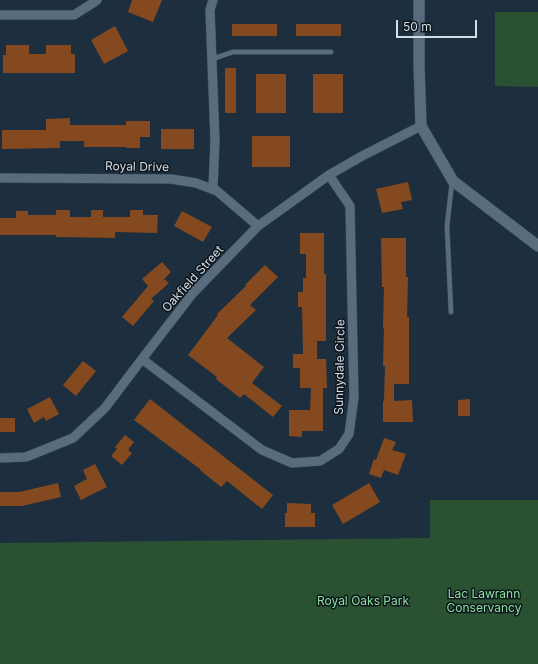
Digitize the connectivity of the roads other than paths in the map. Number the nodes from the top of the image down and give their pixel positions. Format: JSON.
{"nodes":[{"id":1,"x":97,"y":0,"type":"edge"},
{"id":2,"x":213,"y":0,"type":"edge"},
{"id":3,"x":419,"y":0,"type":"edge"},
{"id":4,"x":0,"y":15,"type":"edge"},
{"id":5,"x":332,"y":52,"type":"dead end"},
{"id":6,"x":212,"y":59,"type":"junction"},
{"id":7,"x":422,"y":126,"type":"junction"},
{"id":8,"x":329,"y":175,"type":"junction"},
{"id":9,"x":0,"y":178,"type":"edge"},
{"id":10,"x":453,"y":181,"type":"junction"},
{"id":11,"x":213,"y":189,"type":"junction"},
{"id":12,"x":258,"y":226,"type":"junction"},
{"id":13,"x":538,"y":246,"type":"edge"},
{"id":14,"x":451,"y":312,"type":"dead end"},
{"id":15,"x":142,"y":359,"type":"junction"},
{"id":16,"x":0,"y":458,"type":"edge"}],
"edges":[{"from":1,"to":4,"type":"street"},
{"from":2,"to":6,"type":"street"},
{"from":3,"to":7,"type":"street"},
{"from":5,"to":6,"type":"lane"},
{"from":6,"to":11,"type":"street"},
{"from":7,"to":8,"type":"street","name":"Oakfield Street"},
{"from":7,"to":10,"type":"street"},
{"from":8,"to":12,"type":"street","name":"Oakfield Street"},
{"from":8,"to":15,"type":"street","name":"Sunnydale Circle"},
{"from":9,"to":11,"type":"street","name":"Royal Drive"},
{"from":10,"to":13,"type":"street"},
{"from":10,"to":14,"type":"lane"},
{"from":11,"to":12,"type":"street","name":"Royal Drive"},
{"from":12,"to":15,"type":"street","name":"Oakfield Street"},
{"from":15,"to":16,"type":"street","name":"Oakfield Street"}]}
